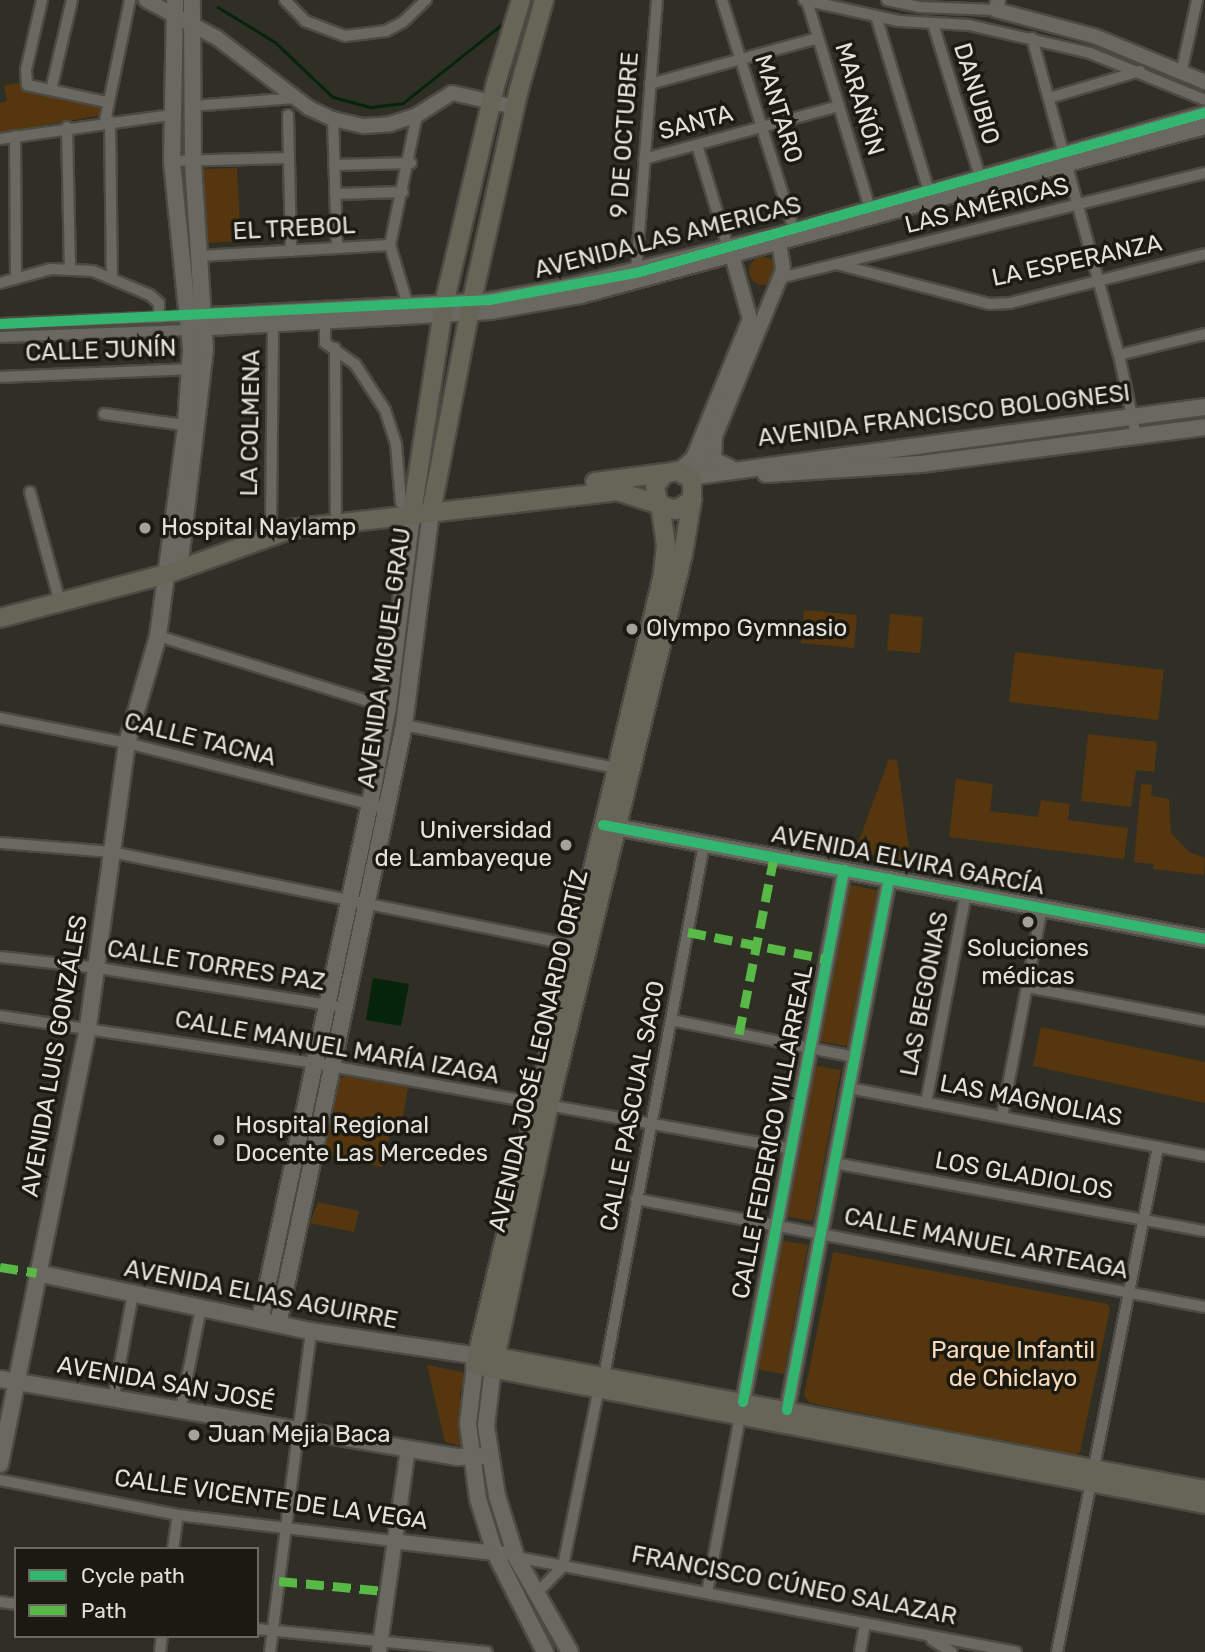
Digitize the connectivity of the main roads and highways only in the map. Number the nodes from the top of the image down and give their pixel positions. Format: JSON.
{"nodes":[{"id":1,"x":192,"y":0,"type":"edge"},
{"id":2,"x":521,"y":0,"type":"edge"},
{"id":3,"x":544,"y":0,"type":"edge"},
{"id":4,"x":174,"y":7,"type":"edge"},
{"id":5,"x":196,"y":322,"type":"junction"},
{"id":6,"x":1205,"y":407,"type":"edge"},
{"id":7,"x":1205,"y":427,"type":"edge"},
{"id":8,"x":714,"y":438,"type":"road end"},
{"id":9,"x":736,"y":468,"type":"junction"},
{"id":10,"x":684,"y":481,"type":"junction"},
{"id":11,"x":617,"y":491,"type":"junction"},
{"id":12,"x":659,"y":503,"type":"junction"},
{"id":13,"x":409,"y":506,"type":"junction"},
{"id":14,"x":432,"y":506,"type":"junction"},
{"id":15,"x":666,"y":545,"type":"junction"},
{"id":16,"x":174,"y":567,"type":"junction"},
{"id":17,"x":0,"y":609,"type":"edge"},
{"id":18,"x":0,"y":618,"type":"edge"},
{"id":19,"x":610,"y":826,"type":"junction"},
{"id":20,"x":1205,"y":939,"type":"edge"},
{"id":21,"x":334,"y":1006,"type":"junction"},
{"id":22,"x":322,"y":1064,"type":"junction"},
{"id":23,"x":37,"y":1273,"type":"junction"},
{"id":24,"x":260,"y":1320,"type":"junction"},
{"id":25,"x":278,"y":1324,"type":"junction"},
{"id":26,"x":486,"y":1361,"type":"junction"},
{"id":27,"x":8,"y":1381,"type":"edge"},
{"id":28,"x":741,"y":1409,"type":"junction"},
{"id":29,"x":489,"y":1456,"type":"junction"},
{"id":30,"x":471,"y":1458,"type":"junction"},
{"id":31,"x":0,"y":1464,"type":"edge"},
{"id":32,"x":1091,"y":1474,"type":"junction"},
{"id":33,"x":1205,"y":1490,"type":"edge"},
{"id":34,"x":1205,"y":1504,"type":"edge"},
{"id":35,"x":568,"y":1651,"type":"edge"},
{"id":36,"x":545,"y":1652,"type":"edge"}],
"edges":[{"from":1,"to":5,"type":"main road"},
{"from":2,"to":13,"type":"main road","name":"AVENIDA MIGUEL GRAU"},
{"from":3,"to":14,"type":"main road","name":"AVENIDA MIGUEL GRAU"},
{"from":4,"to":5,"type":"main road"},
{"from":5,"to":16,"type":"main road","name":"AVENIDA LUIS GONZÁLES"},
{"from":6,"to":9,"type":"main road","name":"AVENIDA FRANCISCO BOLOGNESI"},
{"from":7,"to":10,"type":"main road","name":"AVENIDA FRANCISCO BOLOGNESI"},
{"from":8,"to":9,"type":"main road"},
{"from":9,"to":10,"type":"main road","name":"AVENIDA FRANCISCO BOLOGNESI"},
{"from":10,"to":12,"type":"main road"},
{"from":10,"to":12,"type":"main road"},
{"from":10,"to":14,"type":"main road","name":"AVENIDA FRANCISCO BOLOGNESI"},
{"from":10,"to":19,"type":"main road","name":"AVENIDA JOSÉ LEONARDO ORTÍZ"},
{"from":11,"to":12,"type":"main road","name":"AVENIDA FRANCISCO BOLOGNESI"},
{"from":11,"to":14,"type":"main road","name":"AVENIDA FRANCISCO BOLOGNESI"},
{"from":11,"to":15,"type":"main road"},
{"from":12,"to":15,"type":"main road","name":"AVENIDA JOSÉ LEONARDO ORTÍZ"},
{"from":13,"to":14,"type":"main road","name":"AVENIDA FRANCISCO BOLOGNESI"},
{"from":13,"to":16,"type":"main road","name":"AVENIDA FRANCISCO BOLOGNESI"},
{"from":13,"to":16,"type":"main road","name":"AVENIDA FRANCISCO BOLOGNESI"},
{"from":13,"to":21,"type":"main road","name":"AVENIDA MIGUEL GRAU"},
{"from":14,"to":21,"type":"main road","name":"AVENIDA MIGUEL GRAU"},
{"from":15,"to":19,"type":"main road","name":"AVENIDA JOSÉ LEONARDO ORTÍZ"},
{"from":16,"to":17,"type":"main road","name":"AVENIDA FRANCISCO BOLOGNESI"},
{"from":16,"to":18,"type":"main road","name":"AVENIDA FRANCISCO BOLOGNESI"},
{"from":16,"to":23,"type":"main road","name":"AVENIDA LUIS GONZÁLES"},
{"from":19,"to":20,"type":"main road","name":"AVENIDA ELVIRA GARCÍA"},
{"from":19,"to":26,"type":"main road","name":"AVENIDA JOSÉ LEONARDO ORTÍZ"},
{"from":21,"to":22,"type":"main road","name":"AVENIDA MIGUEL GRAU"},
{"from":22,"to":24,"type":"main road","name":"AVENIDA MIGUEL GRAU"},
{"from":22,"to":25,"type":"main road","name":"AVENIDA MIGUEL GRAU"},
{"from":23,"to":24,"type":"main road","name":"AVENIDA ELIAS AGUIRRE"},
{"from":23,"to":27,"type":"main road","name":"AVENIDA LUIS GONZÁLES"},
{"from":24,"to":25,"type":"main road","name":"AVENIDA ELIAS AGUIRRE"},
{"from":25,"to":26,"type":"main road","name":"AVENIDA ELIAS AGUIRRE"},
{"from":26,"to":28,"type":"main road"},
{"from":26,"to":29,"type":"main road"},
{"from":26,"to":30,"type":"main road"},
{"from":27,"to":30,"type":"main road","name":"AVENIDA SAN JOSÉ"},
{"from":27,"to":31,"type":"main road","name":"AVENIDA LUIS GONZÁLES"},
{"from":28,"to":32,"type":"main road"},
{"from":28,"to":32,"type":"main road"},
{"from":29,"to":30,"type":"main road","name":"AVENIDA SAN JOSÉ"},
{"from":29,"to":35,"type":"main road"},
{"from":30,"to":36,"type":"main road"},
{"from":32,"to":33,"type":"main road"},
{"from":32,"to":34,"type":"main road"}]}
